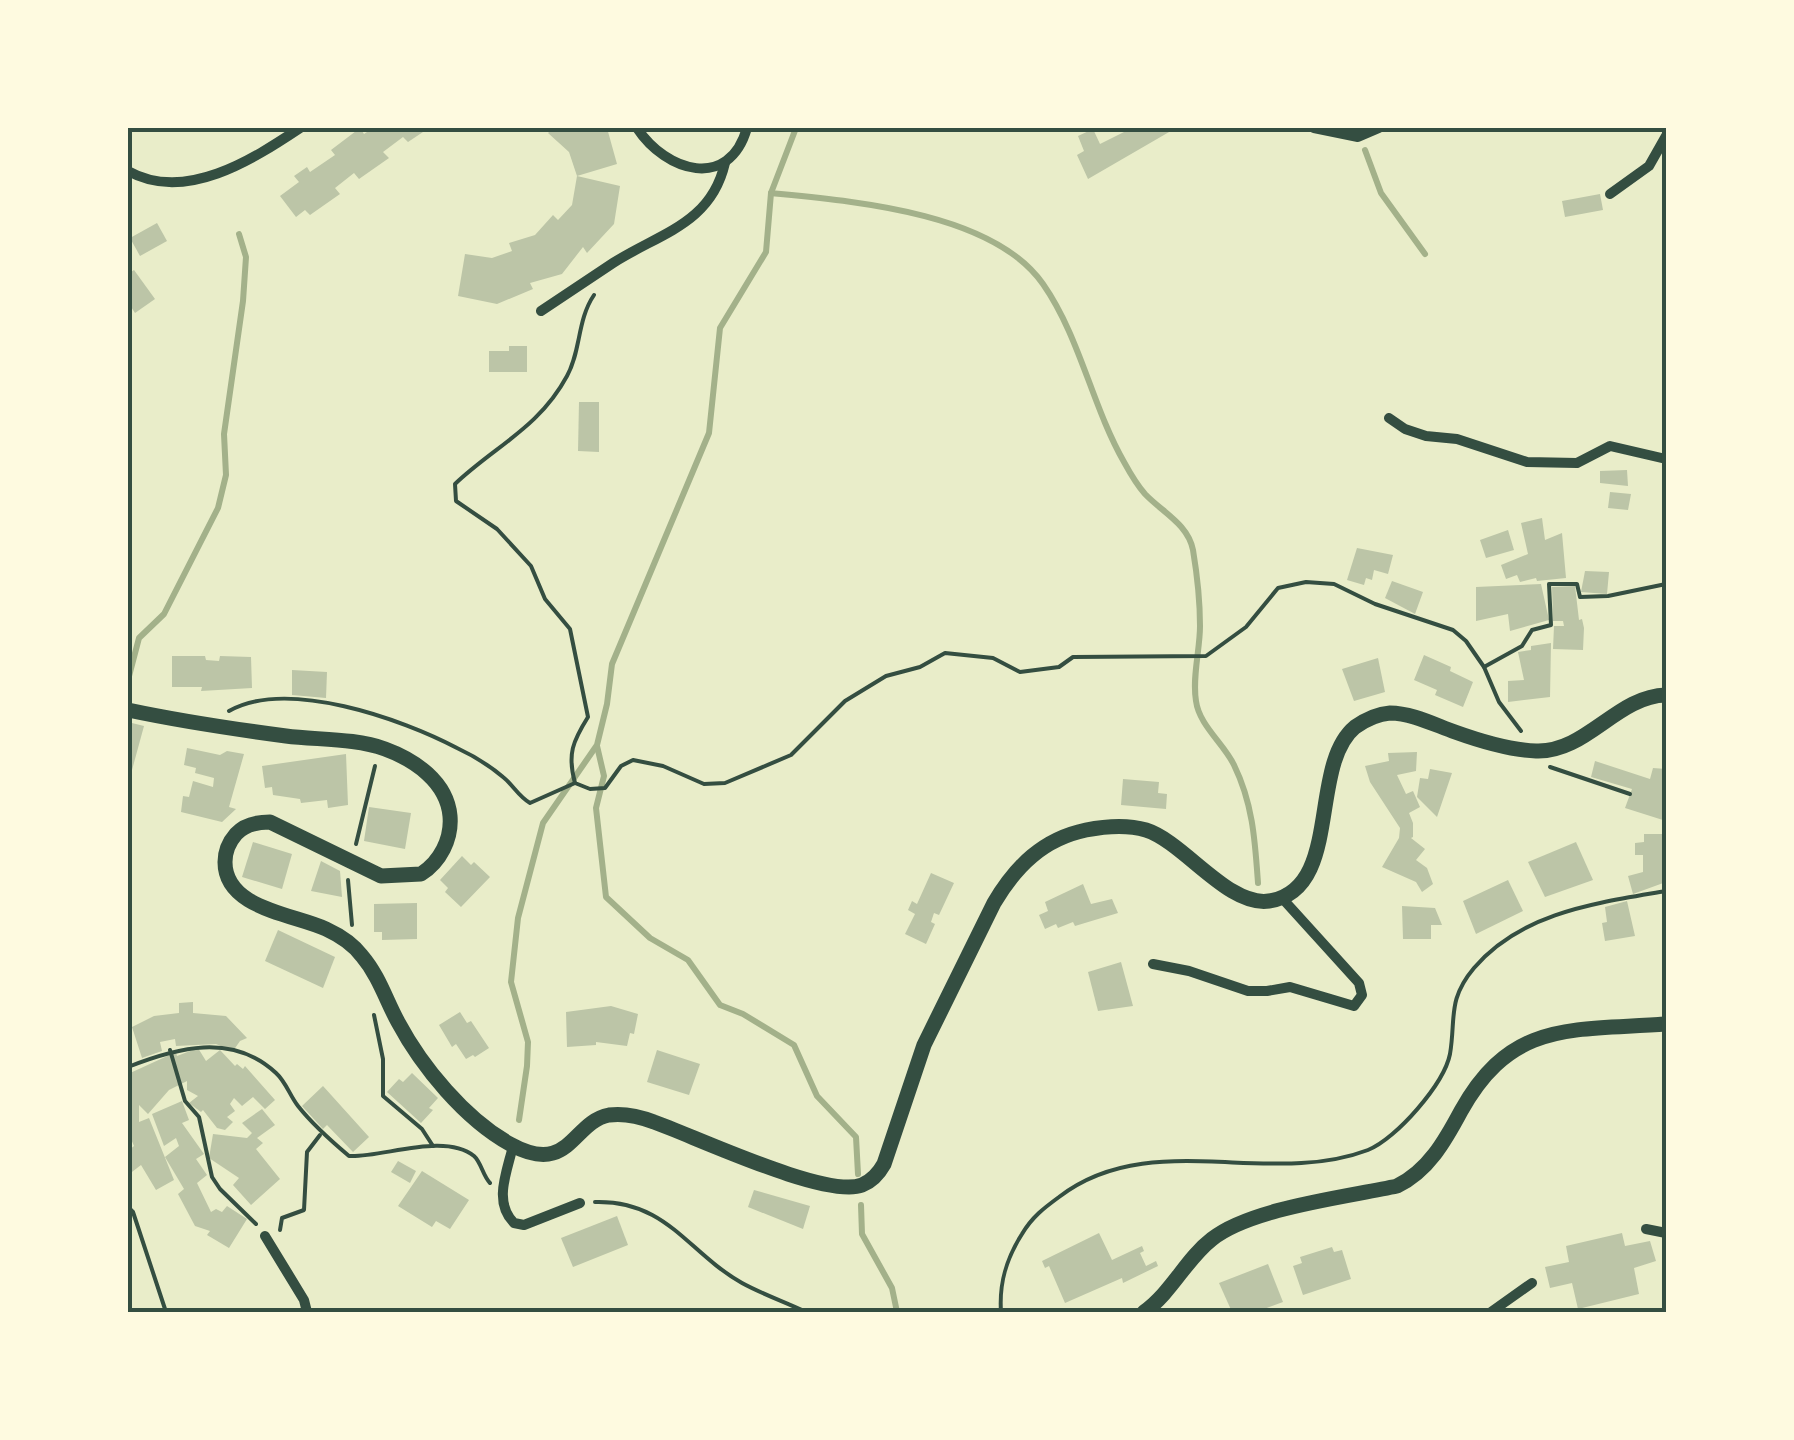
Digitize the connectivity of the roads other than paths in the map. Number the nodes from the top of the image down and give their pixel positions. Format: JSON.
{"nodes":[{"id":1,"x":300,"y":128,"type":"edge"},
{"id":2,"x":638,"y":128,"type":"edge"},
{"id":3,"x":747,"y":128,"type":"edge"},
{"id":4,"x":1314,"y":128,"type":"edge"},
{"id":5,"x":1379,"y":128,"type":"edge"},
{"id":6,"x":1666,"y":136,"type":"edge"},
{"id":7,"x":725,"y":163,"type":"junction"},
{"id":8,"x":128,"y":171,"type":"edge"},
{"id":9,"x":1610,"y":194,"type":"dead end"},
{"id":10,"x":541,"y":312,"type":"dead end"},
{"id":11,"x":1389,"y":418,"type":"dead end"},
{"id":12,"x":1666,"y":459,"type":"edge"},
{"id":13,"x":1666,"y":695,"type":"edge"},
{"id":14,"x":128,"y":710,"type":"edge"},
{"id":15,"x":1281,"y":897,"type":"junction"},
{"id":16,"x":1153,"y":964,"type":"dead end"},
{"id":17,"x":1666,"y":1024,"type":"edge"},
{"id":18,"x":513,"y":1146,"type":"junction"},
{"id":19,"x":580,"y":1203,"type":"road end"},
{"id":20,"x":1646,"y":1229,"type":"dead end"},
{"id":21,"x":1666,"y":1232,"type":"edge"},
{"id":22,"x":265,"y":1236,"type":"road end"},
{"id":23,"x":1532,"y":1284,"type":"dead end"},
{"id":24,"x":307,"y":1312,"type":"edge"},
{"id":25,"x":1144,"y":1312,"type":"edge"},
{"id":26,"x":1490,"y":1312,"type":"edge"}],
"edges":[{"from":1,"to":8,"type":"street"},
{"from":2,"to":7,"type":"street"},
{"from":3,"to":7,"type":"street"},
{"from":4,"to":5,"type":"street"},
{"from":6,"to":9,"type":"street"},
{"from":7,"to":10,"type":"street"},
{"from":11,"to":12,"type":"street"},
{"from":13,"to":15,"type":"street"},
{"from":14,"to":18,"type":"street"},
{"from":15,"to":16,"type":"street"},
{"from":15,"to":18,"type":"street"},
{"from":17,"to":25,"type":"street"},
{"from":18,"to":19,"type":"street"},
{"from":20,"to":21,"type":"street"},
{"from":22,"to":24,"type":"street"},
{"from":23,"to":26,"type":"street"}]}
